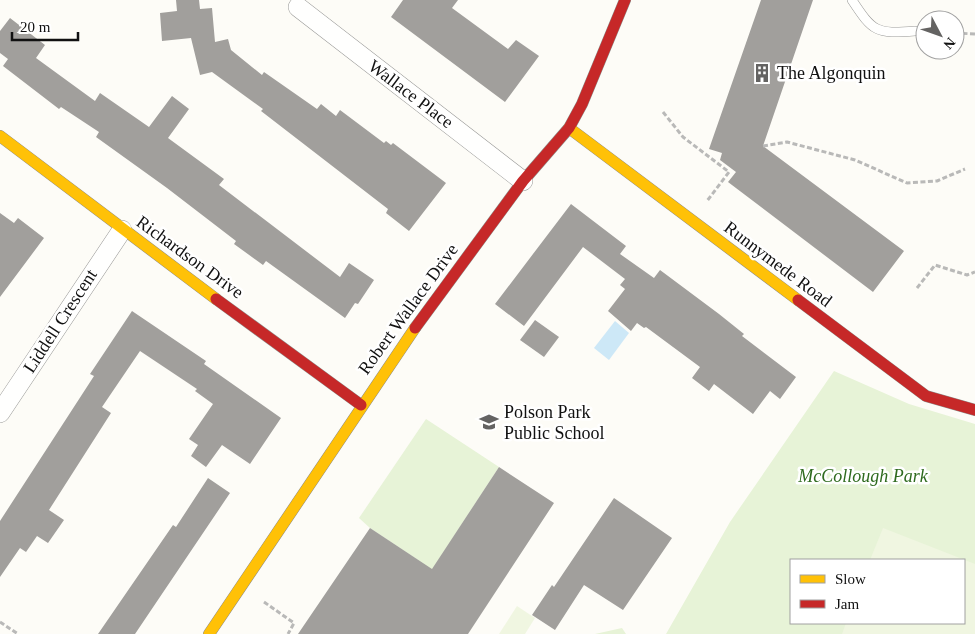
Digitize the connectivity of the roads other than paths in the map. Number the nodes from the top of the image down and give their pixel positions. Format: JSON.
{"nodes":[{"id":1,"x":625,"y":0,"type":"edge"},
{"id":2,"x":852,"y":0,"type":"edge"},
{"id":3,"x":298,"y":7,"type":"dead end"},
{"id":4,"x":914,"y":31,"type":"dead end"},
{"id":5,"x":569,"y":128,"type":"junction"},
{"id":6,"x":0,"y":136,"type":"edge"},
{"id":7,"x":523,"y":181,"type":"junction"},
{"id":8,"x":122,"y":230,"type":"junction"},
{"id":9,"x":361,"y":405,"type":"junction"},
{"id":10,"x":975,"y":410,"type":"edge"},
{"id":11,"x":0,"y":413,"type":"edge"},
{"id":12,"x":208,"y":634,"type":"edge"}],
"edges":[{"from":1,"to":5,"type":"street","name":"Robert Wallace Drive"},
{"from":2,"to":4,"type":"lane"},
{"from":3,"to":7,"type":"street","name":"Wallace Place"},
{"from":5,"to":7,"type":"street","name":"Robert Wallace Drive"},
{"from":5,"to":10,"type":"street","name":"Runnymede Road"},
{"from":6,"to":8,"type":"street","name":"Richardson Drive"},
{"from":7,"to":9,"type":"street","name":"Robert Wallace Drive"},
{"from":8,"to":9,"type":"street","name":"Richardson Drive"},
{"from":8,"to":11,"type":"street","name":"Liddell Crescent"},
{"from":9,"to":12,"type":"street","name":"Robert Wallace Drive"}]}
